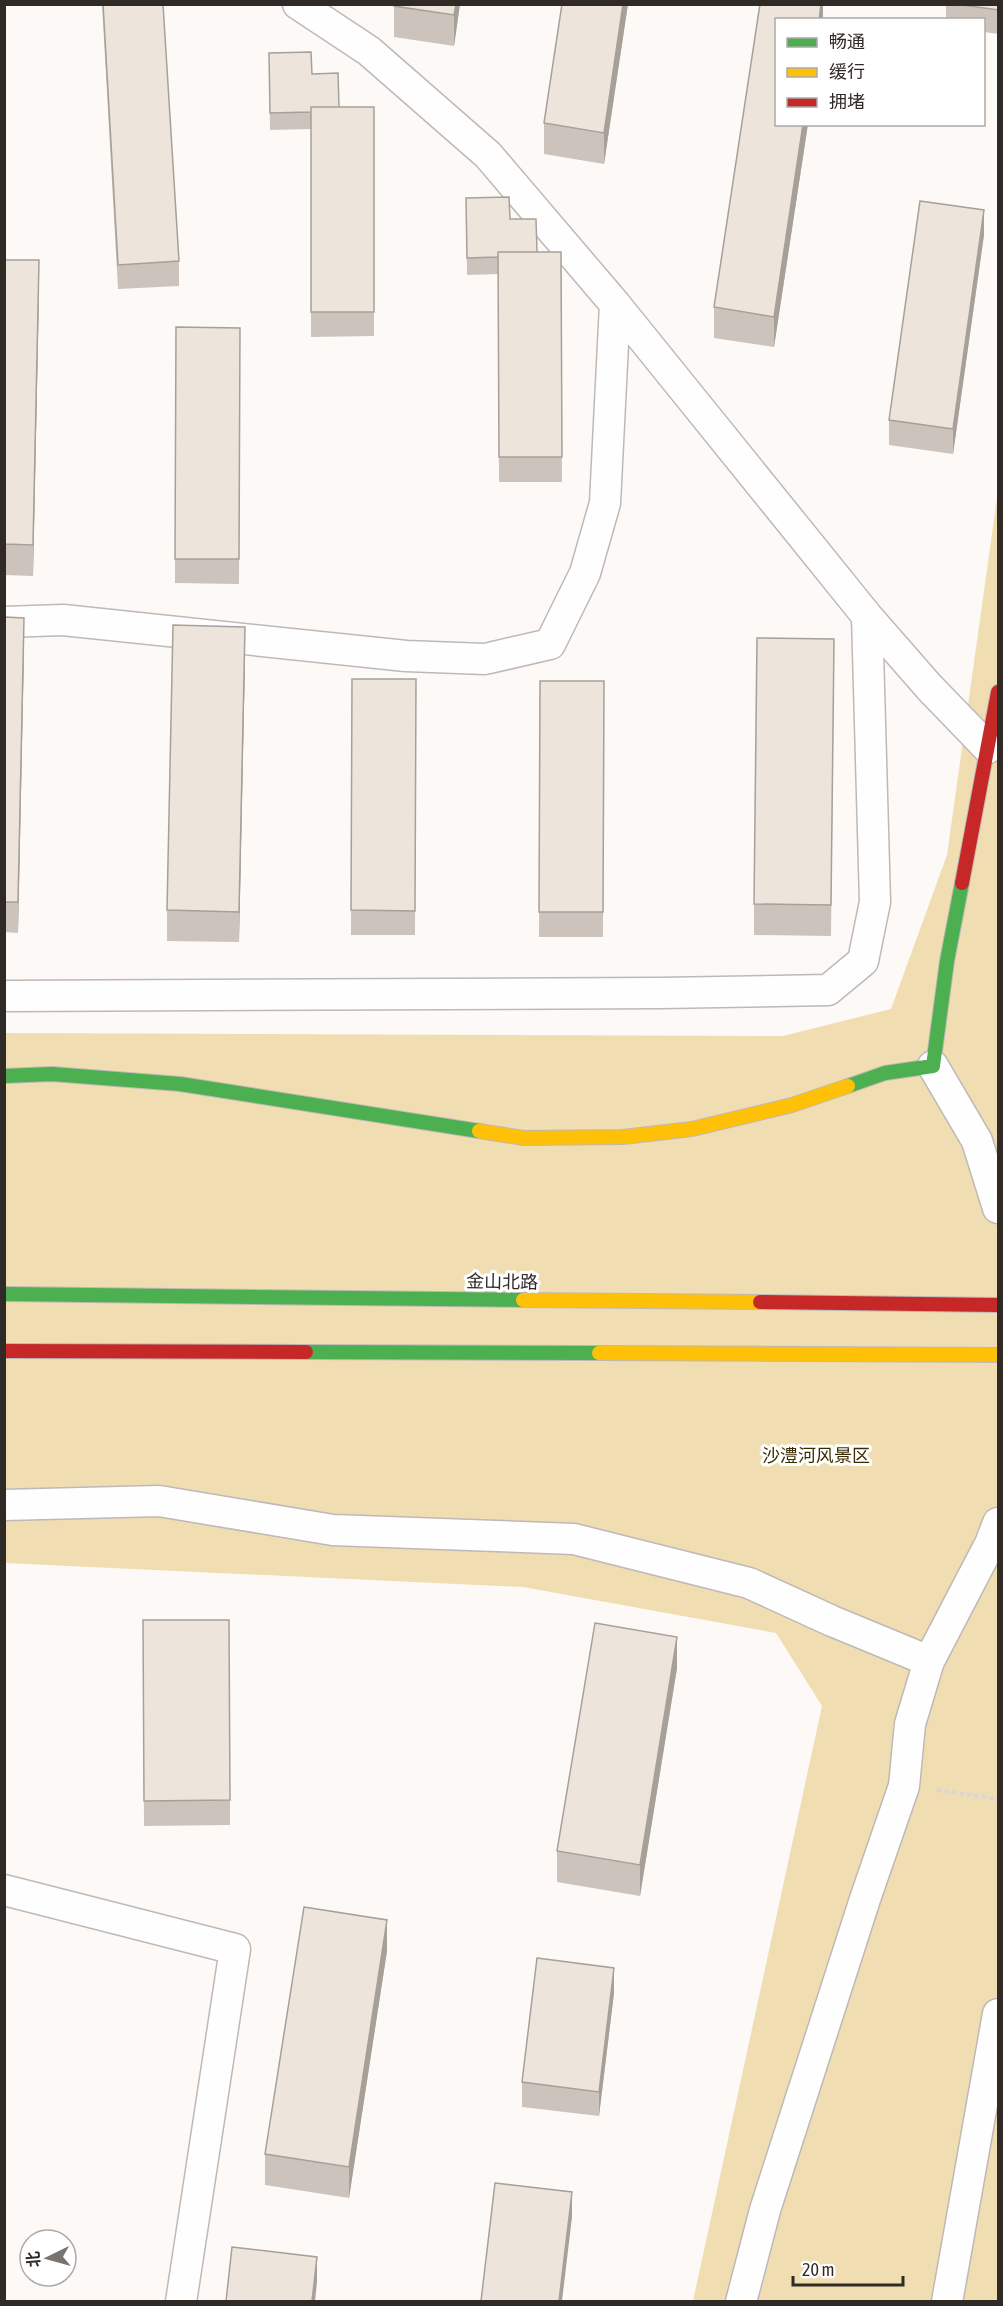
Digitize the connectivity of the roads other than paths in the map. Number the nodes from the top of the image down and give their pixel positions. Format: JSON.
{"nodes":[{"id":1,"x":298,"y":4,"type":"edge"},
{"id":2,"x":615,"y":304,"type":"junction"},
{"id":3,"x":867,"y":616,"type":"junction"},
{"id":4,"x":4,"y":622,"type":"edge"},
{"id":5,"x":999,"y":692,"type":"edge"},
{"id":6,"x":988,"y":748,"type":"junction"},
{"id":7,"x":4,"y":996,"type":"edge"},
{"id":8,"x":933,"y":1066,"type":"junction"},
{"id":9,"x":4,"y":1076,"type":"edge"},
{"id":10,"x":999,"y":1208,"type":"edge"},
{"id":11,"x":4,"y":1294,"type":"edge"},
{"id":12,"x":999,"y":1305,"type":"edge"},
{"id":13,"x":4,"y":1351,"type":"edge"},
{"id":14,"x":999,"y":1355,"type":"edge"},
{"id":15,"x":4,"y":1505,"type":"edge"},
{"id":16,"x":999,"y":1524,"type":"edge"},
{"id":17,"x":929,"y":1661,"type":"junction"},
{"id":18,"x":4,"y":1890,"type":"edge"},
{"id":19,"x":999,"y":2014,"type":"edge"},
{"id":20,"x":181,"y":2301,"type":"edge"},
{"id":21,"x":741,"y":2301,"type":"edge"},
{"id":22,"x":948,"y":2301,"type":"edge"}],
"edges":[{"from":1,"to":2,"type":"street"},
{"from":2,"to":3,"type":"street"},
{"from":2,"to":4,"type":"street"},
{"from":3,"to":6,"type":"street"},
{"from":3,"to":7,"type":"street"},
{"from":5,"to":6,"type":"main road"},
{"from":6,"to":8,"type":"main road"},
{"from":8,"to":9,"type":"main road"},
{"from":8,"to":10,"type":"street"},
{"from":11,"to":12,"type":"main road","name":"金山北路"},
{"from":13,"to":14,"type":"main road"},
{"from":15,"to":17,"type":"street"},
{"from":16,"to":17,"type":"street"},
{"from":17,"to":21,"type":"street"},
{"from":18,"to":20,"type":"street"},
{"from":19,"to":22,"type":"street"}]}
